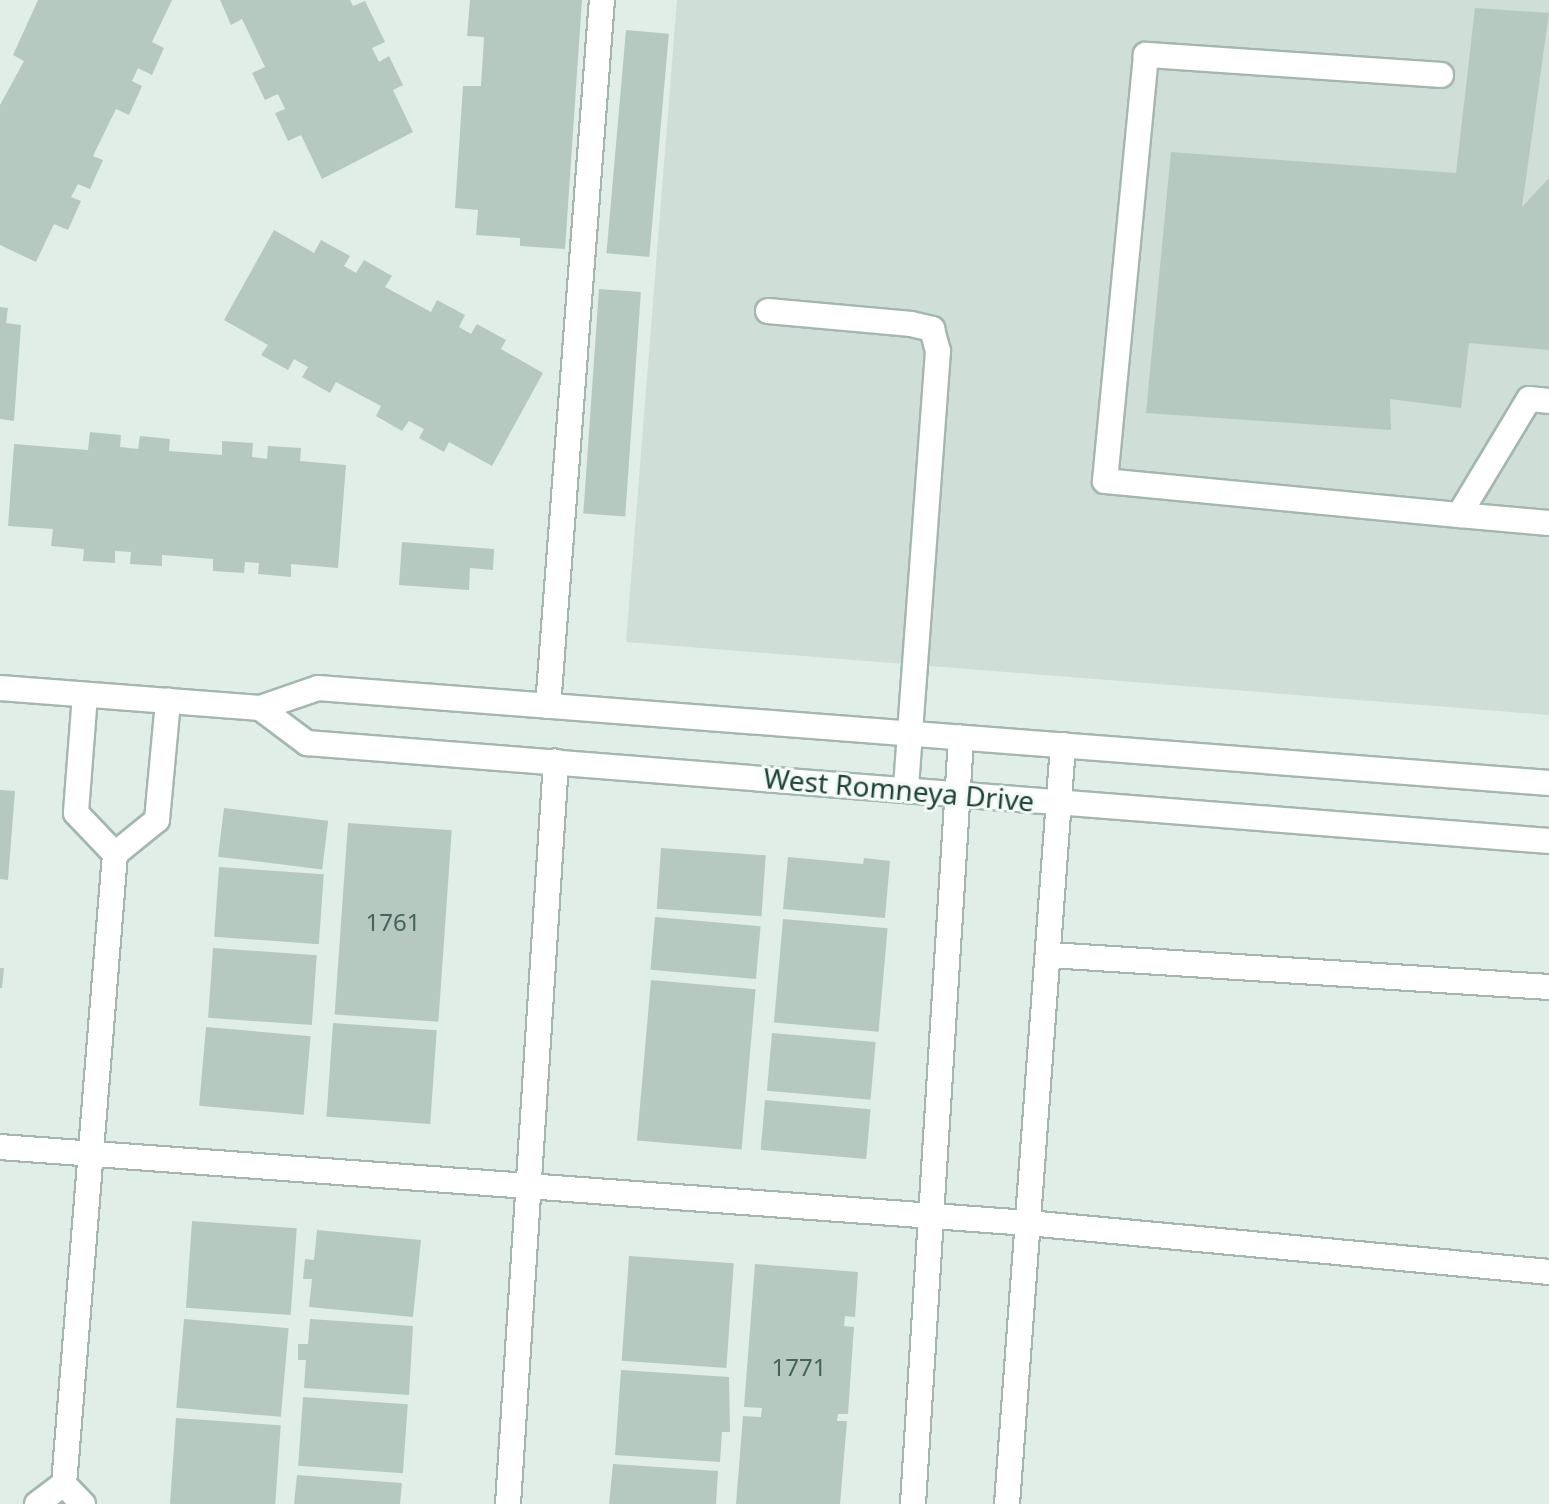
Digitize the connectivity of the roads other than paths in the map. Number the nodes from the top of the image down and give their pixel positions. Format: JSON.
{"nodes":[{"id":1,"x":602,"y":0,"type":"edge"},
{"id":2,"x":1441,"y":75,"type":"dead end"},
{"id":3,"x":768,"y":311,"type":"dead end"},
{"id":4,"x":1549,"y":401,"type":"edge"},
{"id":5,"x":1459,"y":515,"type":"junction"},
{"id":6,"x":1549,"y":523,"type":"edge"},
{"id":7,"x":0,"y":688,"type":"edge"},
{"id":8,"x":85,"y":695,"type":"junction"},
{"id":9,"x":168,"y":701,"type":"junction"},
{"id":10,"x":548,"y":706,"type":"junction"},
{"id":11,"x":260,"y":708,"type":"junction"},
{"id":12,"x":912,"y":734,"type":"junction"},
{"id":13,"x":961,"y":738,"type":"junction"},
{"id":14,"x":1063,"y":745,"type":"junction"},
{"id":15,"x":556,"y":762,"type":"junction"},
{"id":16,"x":1549,"y":783,"type":"edge"},
{"id":17,"x":906,"y":790,"type":"junction"},
{"id":18,"x":958,"y":794,"type":"junction"},
{"id":19,"x":1059,"y":802,"type":"junction"},
{"id":20,"x":1549,"y":841,"type":"edge"},
{"id":21,"x":115,"y":854,"type":"junction"},
{"id":22,"x":1050,"y":955,"type":"junction"},
{"id":23,"x":1549,"y":987,"type":"edge"},
{"id":24,"x":0,"y":1147,"type":"edge"},
{"id":25,"x":91,"y":1154,"type":"junction"},
{"id":26,"x":529,"y":1188,"type":"junction"},
{"id":27,"x":933,"y":1217,"type":"junction"},
{"id":28,"x":1028,"y":1223,"type":"junction"},
{"id":29,"x":1549,"y":1272,"type":"edge"},
{"id":30,"x":64,"y":1484,"type":"junction"},
{"id":31,"x":37,"y":1504,"type":"edge"},
{"id":32,"x":83,"y":1504,"type":"edge"},
{"id":33,"x":508,"y":1504,"type":"edge"},
{"id":34,"x":913,"y":1504,"type":"edge"},
{"id":35,"x":1007,"y":1504,"type":"edge"}],
"edges":[{"from":1,"to":10,"type":"street"},
{"from":2,"to":5,"type":"street"},
{"from":3,"to":12,"type":"street"},
{"from":4,"to":5,"type":"street"},
{"from":5,"to":6,"type":"street"},
{"from":7,"to":8,"type":"street","name":"West Romneya Drive"},
{"from":8,"to":9,"type":"street","name":"West Romneya Drive"},
{"from":8,"to":21,"type":"street"},
{"from":9,"to":11,"type":"street","name":"West Romneya Drive"},
{"from":9,"to":21,"type":"street"},
{"from":10,"to":11,"type":"street","name":"West Romneya Drive"},
{"from":10,"to":12,"type":"street","name":"West Romneya Drive"},
{"from":11,"to":15,"type":"street","name":"West Romneya Drive"},
{"from":12,"to":13,"type":"street","name":"West Romneya Drive"},
{"from":12,"to":17,"type":"street"},
{"from":13,"to":14,"type":"street","name":"West Romneya Drive"},
{"from":13,"to":18,"type":"street"},
{"from":14,"to":16,"type":"street","name":"West Romneya Drive"},
{"from":14,"to":19,"type":"street"},
{"from":15,"to":17,"type":"street","name":"West Romneya Drive"},
{"from":15,"to":26,"type":"street"},
{"from":17,"to":18,"type":"street","name":"West Romneya Drive"},
{"from":18,"to":19,"type":"street","name":"West Romneya Drive"},
{"from":18,"to":27,"type":"street"},
{"from":19,"to":20,"type":"street","name":"West Romneya Drive"},
{"from":19,"to":22,"type":"street"},
{"from":21,"to":25,"type":"street"},
{"from":22,"to":23,"type":"street"},
{"from":22,"to":28,"type":"street"},
{"from":24,"to":25,"type":"street"},
{"from":25,"to":26,"type":"street"},
{"from":25,"to":30,"type":"street"},
{"from":26,"to":27,"type":"street"},
{"from":26,"to":33,"type":"street"},
{"from":27,"to":28,"type":"street"},
{"from":27,"to":34,"type":"street"},
{"from":28,"to":29,"type":"street"},
{"from":28,"to":35,"type":"street"},
{"from":30,"to":31,"type":"street"},
{"from":30,"to":32,"type":"street"}]}
